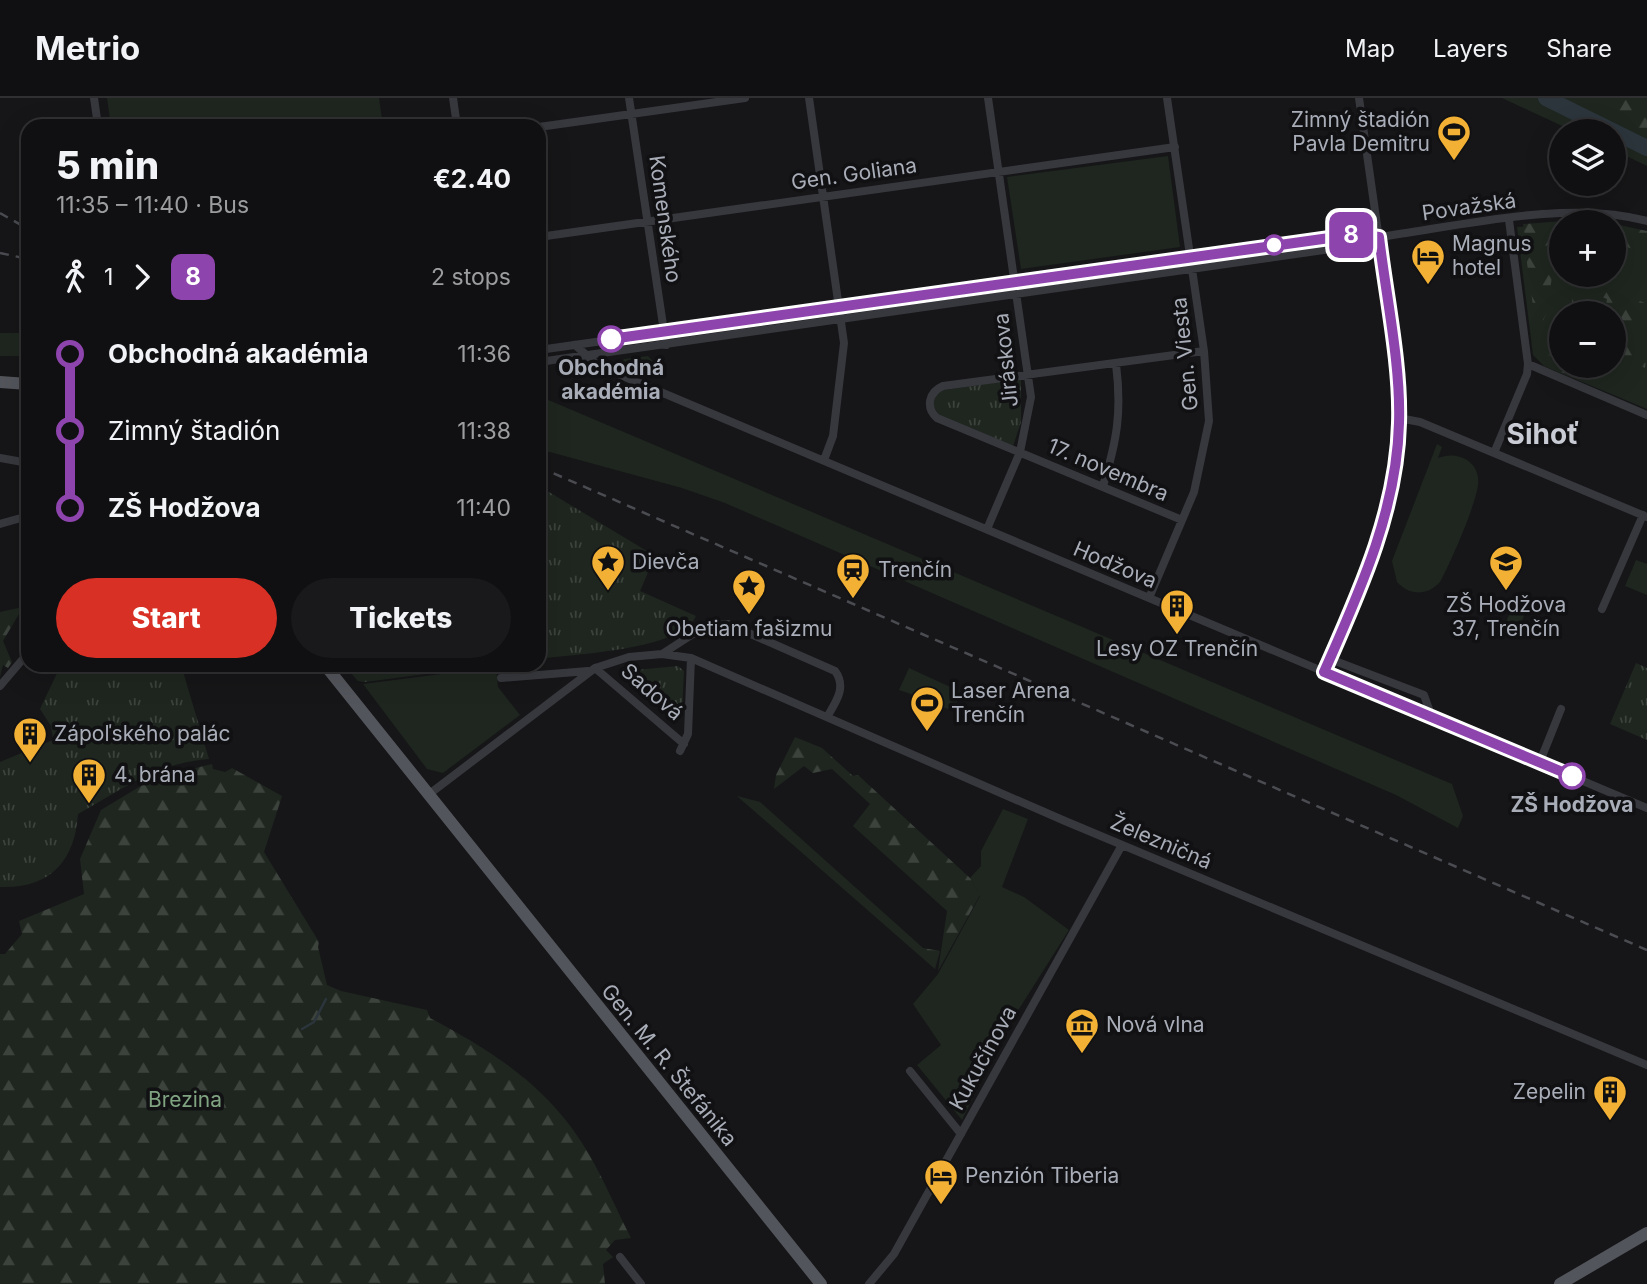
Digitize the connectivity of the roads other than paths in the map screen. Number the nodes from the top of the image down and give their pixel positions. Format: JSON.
{"nodes":[{"id":1,"x":94,"y":98,"type":"edge"},
{"id":2,"x":453,"y":98,"type":"edge"},
{"id":3,"x":629,"y":98,"type":"edge"},
{"id":4,"x":745,"y":98,"type":"edge"},
{"id":5,"x":809,"y":98,"type":"edge"},
{"id":6,"x":988,"y":98,"type":"edge"},
{"id":7,"x":1167,"y":98,"type":"edge"},
{"id":8,"x":1359,"y":98,"type":"edge"},
{"id":9,"x":632,"y":114,"type":"junction"},
{"id":10,"x":97,"y":119,"type":"edge"},
{"id":11,"x":456,"y":119,"type":"edge"},
{"id":12,"x":546,"y":126,"type":"edge"},
{"id":13,"x":1175,"y":146,"type":"junction"},
{"id":14,"x":999,"y":172,"type":"junction"},
{"id":15,"x":824,"y":196,"type":"junction"},
{"id":16,"x":1509,"y":220,"type":"junction"},
{"id":17,"x":1647,"y":221,"type":"edge"},
{"id":18,"x":647,"y":222,"type":"junction"},
{"id":19,"x":546,"y":236,"type":"edge"},
{"id":20,"x":1379,"y":237,"type":"junction"},
{"id":21,"x":1191,"y":257,"type":"junction"},
{"id":22,"x":1193,"y":269,"type":"junction"},
{"id":23,"x":1016,"y":282,"type":"junction"},
{"id":24,"x":1017,"y":294,"type":"junction"},
{"id":25,"x":838,"y":307,"type":"junction"},
{"id":26,"x":840,"y":319,"type":"junction"},
{"id":27,"x":663,"y":332,"type":"junction"},
{"id":28,"x":575,"y":345,"type":"junction"},
{"id":29,"x":666,"y":345,"type":"junction"},
{"id":30,"x":546,"y":349,"type":"edge"},
{"id":31,"x":1204,"y":351,"type":"junction"},
{"id":32,"x":591,"y":356,"type":"junction"},
{"id":33,"x":546,"y":361,"type":"edge"},
{"id":34,"x":1116,"y":364,"type":"junction"},
{"id":35,"x":1528,"y":364,"type":"junction"},
{"id":36,"x":1028,"y":375,"type":"junction"},
{"id":37,"x":0,"y":382,"type":"edge"},
{"id":38,"x":21,"y":384,"type":"edge"},
{"id":39,"x":1647,"y":415,"type":"edge"},
{"id":40,"x":1399,"y":418,"type":"junction"},
{"id":41,"x":1020,"y":452,"type":"junction"},
{"id":42,"x":1494,"y":453,"type":"junction"},
{"id":43,"x":0,"y":458,"type":"edge"},
{"id":44,"x":824,"y":460,"type":"junction"},
{"id":45,"x":21,"y":462,"type":"edge"},
{"id":46,"x":1103,"y":486,"type":"junction"},
{"id":47,"x":1645,"y":516,"type":"edge"},
{"id":48,"x":21,"y":518,"type":"edge"},
{"id":49,"x":1182,"y":520,"type":"junction"},
{"id":50,"x":0,"y":524,"type":"edge"},
{"id":51,"x":987,"y":529,"type":"junction"},
{"id":52,"x":1149,"y":598,"type":"junction"},
{"id":53,"x":1602,"y":609,"type":"dead end"},
{"id":54,"x":662,"y":654,"type":"junction"},
{"id":55,"x":691,"y":659,"type":"junction"},
{"id":56,"x":1330,"y":659,"type":"junction"},
{"id":57,"x":21,"y":661,"type":"edge"},
{"id":58,"x":592,"y":669,"type":"junction"},
{"id":59,"x":331,"y":672,"type":"edge"},
{"id":60,"x":1324,"y":672,"type":"junction"},
{"id":61,"x":501,"y":678,"type":"dead end"},
{"id":62,"x":0,"y":686,"type":"edge"},
{"id":63,"x":1561,"y":709,"type":"dead end"},
{"id":64,"x":1428,"y":717,"type":"junction"},
{"id":65,"x":828,"y":718,"type":"junction"},
{"id":66,"x":1539,"y":764,"type":"junction"},
{"id":67,"x":428,"y":796,"type":"junction"},
{"id":68,"x":1647,"y":808,"type":"edge"},
{"id":69,"x":1122,"y":845,"type":"junction"},
{"id":70,"x":1647,"y":1065,"type":"edge"},
{"id":71,"x":910,"y":1071,"type":"dead end"},
{"id":72,"x":961,"y":1134,"type":"junction"},
{"id":73,"x":1647,"y":1233,"type":"edge"},
{"id":74,"x":620,"y":1258,"type":"dead end"},
{"id":75,"x":641,"y":1284,"type":"edge"},
{"id":76,"x":821,"y":1284,"type":"edge"},
{"id":77,"x":869,"y":1284,"type":"edge"},
{"id":78,"x":1560,"y":1284,"type":"edge"}],
"edges":[{"from":1,"to":10,"type":"street"},
{"from":2,"to":11,"type":"street"},
{"from":3,"to":9,"type":"street","name":"Komenského"},
{"from":4,"to":9,"type":"street"},
{"from":5,"to":15,"type":"street"},
{"from":6,"to":14,"type":"street","name":"Jiráskova"},
{"from":7,"to":13,"type":"street","name":"Gen. Viesta"},
{"from":8,"to":20,"type":"street"},
{"from":9,"to":12,"type":"street"},
{"from":9,"to":18,"type":"street","name":"Komenského"},
{"from":13,"to":14,"type":"street","name":"Gen. Goliana"},
{"from":13,"to":21,"type":"street","name":"Gen. Viesta"},
{"from":14,"to":15,"type":"street","name":"Gen. Goliana"},
{"from":14,"to":23,"type":"street","name":"Jiráskova"},
{"from":15,"to":18,"type":"street","name":"Gen. Goliana"},
{"from":15,"to":25,"type":"street"},
{"from":16,"to":17,"type":"street","name":"Považská"},
{"from":16,"to":20,"type":"street","name":"Považská"},
{"from":16,"to":35,"type":"street"},
{"from":18,"to":19,"type":"street","name":"Gen. Goliana"},
{"from":18,"to":27,"type":"street","name":"Komenského"},
{"from":20,"to":21,"type":"street"},
{"from":20,"to":22,"type":"street"},
{"from":20,"to":40,"type":"street"},
{"from":21,"to":22,"type":"street","name":"Gen. Viesta"},
{"from":21,"to":23,"type":"street"},
{"from":22,"to":24,"type":"street"},
{"from":22,"to":31,"type":"street","name":"Gen. Viesta"},
{"from":23,"to":24,"type":"street","name":"Jiráskova"},
{"from":23,"to":25,"type":"street"},
{"from":24,"to":26,"type":"street"},
{"from":24,"to":36,"type":"street","name":"Jiráskova"},
{"from":25,"to":26,"type":"street"},
{"from":25,"to":27,"type":"street"},
{"from":26,"to":29,"type":"street"},
{"from":26,"to":44,"type":"street"},
{"from":27,"to":28,"type":"street"},
{"from":27,"to":29,"type":"street","name":"Komenského"},
{"from":28,"to":30,"type":"street"},
{"from":28,"to":32,"type":"street","name":"Hodžova"},
{"from":29,"to":32,"type":"street"},
{"from":31,"to":34,"type":"street"},
{"from":31,"to":49,"type":"street","name":"Gen. Viesta"},
{"from":32,"to":33,"type":"street"},
{"from":32,"to":44,"type":"street","name":"Hodžova"},
{"from":34,"to":36,"type":"street"},
{"from":34,"to":46,"type":"street"},
{"from":35,"to":39,"type":"street"},
{"from":35,"to":42,"type":"street"},
{"from":36,"to":41,"type":"street","name":"Jiráskova"},
{"from":36,"to":41,"type":"street","name":"17. novembra"},
{"from":37,"to":38,"type":"main road"},
{"from":40,"to":42,"type":"street"},
{"from":40,"to":56,"type":"street"},
{"from":41,"to":46,"type":"street","name":"17. novembra"},
{"from":41,"to":51,"type":"street","name":"Jiráskova"},
{"from":42,"to":47,"type":"street"},
{"from":43,"to":45,"type":"street"},
{"from":44,"to":51,"type":"street","name":"Hodžova"},
{"from":46,"to":49,"type":"street","name":"17. novembra"},
{"from":47,"to":53,"type":"street"},
{"from":48,"to":50,"type":"street"},
{"from":49,"to":52,"type":"street","name":"Gen. Viesta"},
{"from":51,"to":52,"type":"street","name":"Hodžova"},
{"from":52,"to":60,"type":"street","name":"Hodžova"},
{"from":54,"to":55,"type":"street","name":"Železničná"},
{"from":54,"to":58,"type":"street"},
{"from":54,"to":65,"type":"street"},
{"from":55,"to":58,"type":"street","name":"Sadová"},
{"from":55,"to":65,"type":"street","name":"Železničná"},
{"from":56,"to":60,"type":"street"},
{"from":56,"to":64,"type":"street"},
{"from":57,"to":62,"type":"street"},
{"from":58,"to":61,"type":"street"},
{"from":58,"to":67,"type":"street"},
{"from":59,"to":67,"type":"main road","name":"Gen. M. R. Štefánika"},
{"from":60,"to":64,"type":"street","name":"Hodžova"},
{"from":63,"to":66,"type":"street"},
{"from":64,"to":66,"type":"street","name":"Hodžova"},
{"from":65,"to":69,"type":"street","name":"Železničná"},
{"from":66,"to":68,"type":"street","name":"Hodžova"},
{"from":67,"to":76,"type":"main road","name":"Gen. M. R. Štefánika"},
{"from":69,"to":70,"type":"street","name":"Železničná"},
{"from":69,"to":72,"type":"street","name":"Kukučínova"},
{"from":71,"to":72,"type":"street"},
{"from":72,"to":77,"type":"street","name":"Kukučínova"},
{"from":73,"to":78,"type":"main road"},
{"from":74,"to":75,"type":"street"}]}
